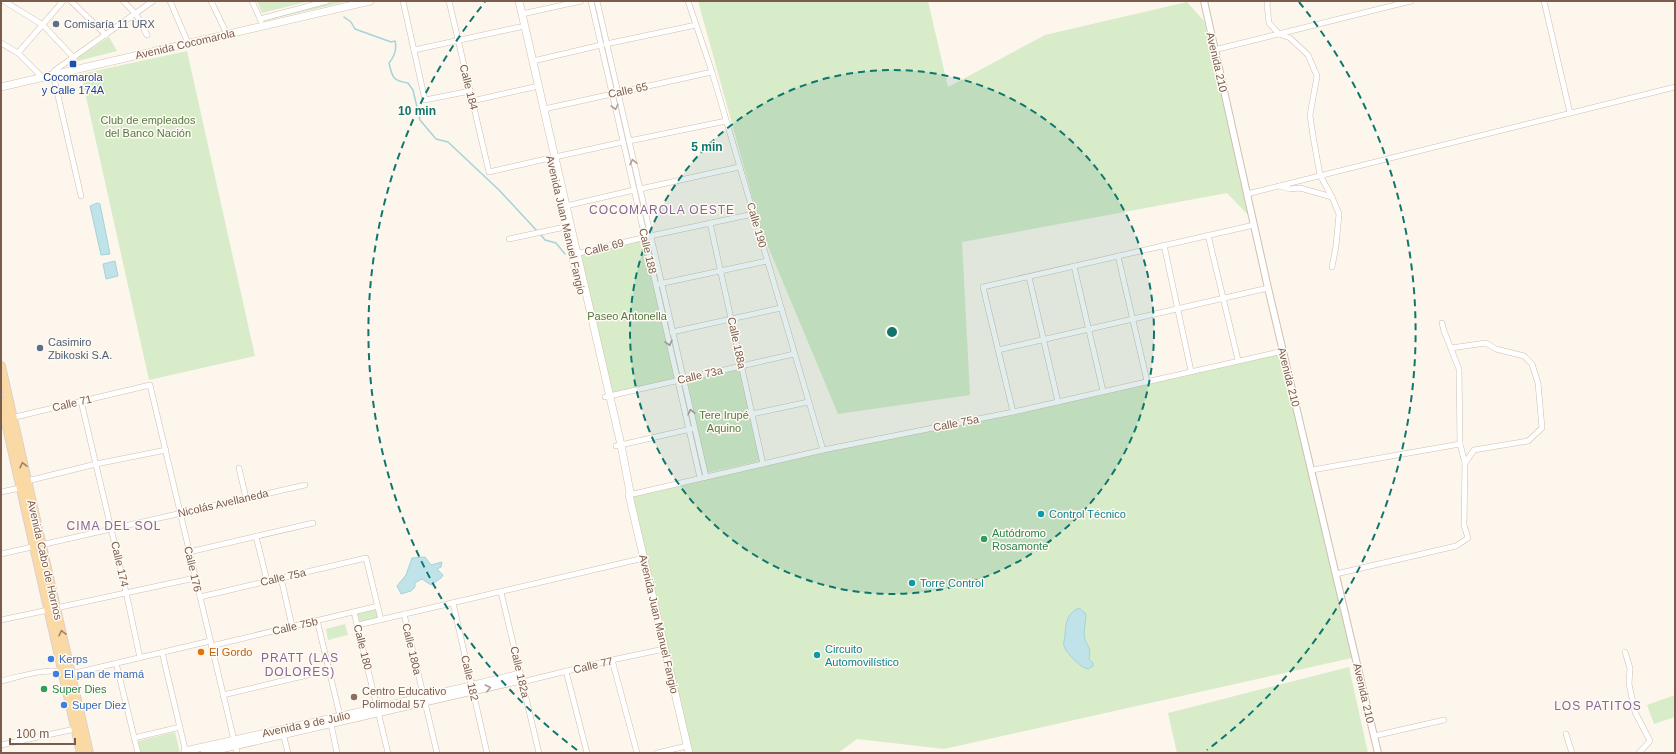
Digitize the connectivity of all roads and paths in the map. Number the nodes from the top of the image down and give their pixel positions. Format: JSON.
{"nodes":[{"id":1,"x":3,"y":1,"type":"edge"},
{"id":2,"x":63,"y":1,"type":"edge"},
{"id":3,"x":71,"y":1,"type":"edge"},
{"id":4,"x":123,"y":1,"type":"edge"},
{"id":5,"x":153,"y":1,"type":"edge"},
{"id":6,"x":170,"y":1,"type":"edge"},
{"id":7,"x":211,"y":1,"type":"edge"},
{"id":8,"x":252,"y":1,"type":"edge"},
{"id":9,"x":327,"y":1,"type":"edge"},
{"id":10,"x":370,"y":1,"type":"edge"},
{"id":11,"x":403,"y":1,"type":"edge"},
{"id":12,"x":449,"y":1,"type":"edge"},
{"id":13,"x":514,"y":1,"type":"edge"},
{"id":14,"x":519,"y":1,"type":"edge"},
{"id":15,"x":581,"y":1,"type":"edge"},
{"id":16,"x":591,"y":1,"type":"edge"},
{"id":17,"x":597,"y":1,"type":"edge"},
{"id":18,"x":688,"y":1,"type":"edge"},
{"id":19,"x":1204,"y":1,"type":"edge"},
{"id":20,"x":1268,"y":1,"type":"edge"},
{"id":21,"x":1411,"y":1,"type":"edge"},
{"id":22,"x":1544,"y":1,"type":"edge"},
{"id":23,"x":350,"y":3,"type":"edge"},
{"id":24,"x":1,"y":5,"type":"edge"},
{"id":25,"x":136,"y":14,"type":"junction"},
{"id":26,"x":522,"y":14,"type":"junction"},
{"id":27,"x":261,"y":22,"type":"junction"},
{"id":28,"x":43,"y":25,"type":"junction"},
{"id":29,"x":696,"y":25,"type":"junction"},
{"id":30,"x":520,"y":27,"type":"junction"},
{"id":31,"x":227,"y":34,"type":"junction"},
{"id":32,"x":1279,"y":34,"type":"junction"},
{"id":33,"x":106,"y":35,"type":"junction"},
{"id":34,"x":147,"y":35,"type":"dead end"},
{"id":35,"x":458,"y":40,"type":"junction"},
{"id":36,"x":1,"y":43,"type":"edge"},
{"id":37,"x":188,"y":43,"type":"junction"},
{"id":38,"x":604,"y":45,"type":"junction"},
{"id":39,"x":414,"y":50,"type":"junction"},
{"id":40,"x":1214,"y":50,"type":"junction"},
{"id":41,"x":18,"y":53,"type":"junction"},
{"id":42,"x":74,"y":58,"type":"junction"},
{"id":43,"x":533,"y":61,"type":"junction"},
{"id":44,"x":712,"y":72,"type":"junction"},
{"id":45,"x":54,"y":74,"type":"junction"},
{"id":46,"x":42,"y":77,"type":"junction"},
{"id":47,"x":1,"y":87,"type":"edge"},
{"id":48,"x":534,"y":87,"type":"junction"},
{"id":49,"x":1675,"y":87,"type":"edge"},
{"id":50,"x":470,"y":91,"type":"junction"},
{"id":51,"x":615,"y":93,"type":"junction"},
{"id":52,"x":472,"y":101,"type":"junction"},
{"id":53,"x":544,"y":109,"type":"junction"},
{"id":54,"x":1570,"y":113,"type":"junction"},
{"id":55,"x":726,"y":121,"type":"junction"},
{"id":56,"x":626,"y":142,"type":"junction"},
{"id":57,"x":552,"y":157,"type":"junction"},
{"id":58,"x":739,"y":167,"type":"junction"},
{"id":59,"x":1320,"y":175,"type":"junction"},
{"id":60,"x":1279,"y":186,"type":"junction"},
{"id":61,"x":637,"y":190,"type":"junction"},
{"id":62,"x":1247,"y":194,"type":"junction"},
{"id":63,"x":81,"y":196,"type":"dead end"},
{"id":64,"x":1332,"y":197,"type":"junction"},
{"id":65,"x":566,"y":206,"type":"junction"},
{"id":66,"x":753,"y":214,"type":"junction"},
{"id":67,"x":710,"y":223,"type":"junction"},
{"id":68,"x":1254,"y":225,"type":"junction"},
{"id":69,"x":566,"y":227,"type":"junction"},
{"id":70,"x":1208,"y":235,"type":"junction"},
{"id":71,"x":648,"y":236,"type":"junction"},
{"id":72,"x":509,"y":239,"type":"dead end"},
{"id":73,"x":1164,"y":245,"type":"junction"},
{"id":74,"x":574,"y":254,"type":"junction"},
{"id":75,"x":1118,"y":256,"type":"junction"},
{"id":76,"x":767,"y":261,"type":"junction"},
{"id":77,"x":1074,"y":266,"type":"junction"},
{"id":78,"x":1332,"y":267,"type":"dead end"},
{"id":79,"x":720,"y":270,"type":"junction"},
{"id":80,"x":1029,"y":276,"type":"junction"},
{"id":81,"x":659,"y":284,"type":"junction"},
{"id":82,"x":1268,"y":288,"type":"junction"},
{"id":83,"x":1223,"y":298,"type":"junction"},
{"id":84,"x":781,"y":308,"type":"junction"},
{"id":85,"x":1178,"y":309,"type":"junction"},
{"id":86,"x":732,"y":319,"type":"junction"},
{"id":87,"x":1133,"y":319,"type":"junction"},
{"id":88,"x":1442,"y":323,"type":"dead end"},
{"id":89,"x":1089,"y":329,"type":"junction"},
{"id":90,"x":672,"y":332,"type":"junction"},
{"id":91,"x":1043,"y":340,"type":"junction"},
{"id":92,"x":1451,"y":348,"type":"junction"},
{"id":93,"x":998,"y":350,"type":"junction"},
{"id":94,"x":1283,"y":350,"type":"junction"},
{"id":95,"x":794,"y":354,"type":"junction"},
{"id":96,"x":1238,"y":360,"type":"junction"},
{"id":97,"x":1,"y":366,"type":"edge"},
{"id":98,"x":742,"y":366,"type":"junction"},
{"id":99,"x":1191,"y":371,"type":"junction"},
{"id":100,"x":680,"y":380,"type":"junction"},
{"id":101,"x":1147,"y":381,"type":"junction"},
{"id":102,"x":150,"y":385,"type":"joint"},
{"id":103,"x":1103,"y":391,"type":"junction"},
{"id":104,"x":607,"y":397,"type":"junction"},
{"id":105,"x":1,"y":401,"type":"edge"},
{"id":106,"x":82,"y":401,"type":"junction"},
{"id":107,"x":808,"y":402,"type":"junction"},
{"id":108,"x":1058,"y":402,"type":"junction"},
{"id":109,"x":1013,"y":412,"type":"junction"},
{"id":110,"x":752,"y":414,"type":"junction"},
{"id":111,"x":12,"y":417,"type":"junction"},
{"id":112,"x":4,"y":426,"type":"edge"},
{"id":113,"x":692,"y":429,"type":"junction"},
{"id":114,"x":1460,"y":444,"type":"junction"},
{"id":115,"x":618,"y":446,"type":"junction"},
{"id":116,"x":166,"y":450,"type":"junction"},
{"id":117,"x":822,"y":450,"type":"junction"},
{"id":118,"x":96,"y":464,"type":"junction"},
{"id":119,"x":763,"y":464,"type":"junction"},
{"id":120,"x":1465,"y":464,"type":"junction"},
{"id":121,"x":239,"y":468,"type":"dead end"},
{"id":122,"x":1312,"y":470,"type":"junction"},
{"id":123,"x":703,"y":478,"type":"junction"},
{"id":124,"x":27,"y":481,"type":"junction"},
{"id":125,"x":305,"y":485,"type":"dead end"},
{"id":126,"x":20,"y":488,"type":"junction"},
{"id":127,"x":1,"y":492,"type":"edge"},
{"id":128,"x":629,"y":495,"type":"junction"},
{"id":129,"x":246,"y":498,"type":"junction"},
{"id":130,"x":180,"y":513,"type":"junction"},
{"id":131,"x":313,"y":523,"type":"dead end"},
{"id":132,"x":112,"y":528,"type":"junction"},
{"id":133,"x":256,"y":536,"type":"junction"},
{"id":134,"x":38,"y":545,"type":"junction"},
{"id":135,"x":190,"y":552,"type":"junction"},
{"id":136,"x":1,"y":554,"type":"edge"},
{"id":137,"x":644,"y":558,"type":"junction"},
{"id":138,"x":1336,"y":574,"type":"junction"},
{"id":139,"x":195,"y":578,"type":"junction"},
{"id":140,"x":281,"y":578,"type":"junction"},
{"id":141,"x":267,"y":581,"type":"junction"},
{"id":142,"x":126,"y":592,"type":"junction"},
{"id":143,"x":501,"y":592,"type":"junction"},
{"id":144,"x":200,"y":597,"type":"junction"},
{"id":145,"x":454,"y":603,"type":"junction"},
{"id":146,"x":378,"y":606,"type":"junction"},
{"id":147,"x":52,"y":609,"type":"junction"},
{"id":148,"x":354,"y":612,"type":"junction"},
{"id":149,"x":404,"y":614,"type":"junction"},
{"id":150,"x":1,"y":620,"type":"edge"},
{"id":151,"x":318,"y":620,"type":"junction"},
{"id":152,"x":381,"y":620,"type":"junction"},
{"id":153,"x":358,"y":625,"type":"junction"},
{"id":154,"x":292,"y":626,"type":"junction"},
{"id":155,"x":211,"y":644,"type":"junction"},
{"id":156,"x":664,"y":649,"type":"junction"},
{"id":157,"x":162,"y":652,"type":"junction"},
{"id":158,"x":1625,"y":652,"type":"dead end"},
{"id":159,"x":140,"y":658,"type":"junction"},
{"id":160,"x":612,"y":660,"type":"junction"},
{"id":161,"x":116,"y":663,"type":"junction"},
{"id":162,"x":329,"y":670,"type":"junction"},
{"id":163,"x":566,"y":671,"type":"junction"},
{"id":164,"x":62,"y":672,"type":"junction"},
{"id":165,"x":71,"y":674,"type":"junction"},
{"id":166,"x":521,"y":679,"type":"junction"},
{"id":167,"x":1,"y":681,"type":"edge"},
{"id":168,"x":472,"y":688,"type":"junction"},
{"id":169,"x":223,"y":695,"type":"junction"},
{"id":170,"x":424,"y":699,"type":"junction"},
{"id":171,"x":378,"y":711,"type":"junction"},
{"id":172,"x":340,"y":716,"type":"junction"},
{"id":173,"x":1444,"y":720,"type":"dead end"},
{"id":174,"x":331,"y":724,"type":"junction"},
{"id":175,"x":180,"y":727,"type":"junction"},
{"id":176,"x":75,"y":728,"type":"junction"},
{"id":177,"x":283,"y":732,"type":"junction"},
{"id":178,"x":1566,"y":734,"type":"dead end"},
{"id":179,"x":1374,"y":736,"type":"junction"},
{"id":180,"x":134,"y":738,"type":"junction"},
{"id":181,"x":1,"y":745,"type":"edge"},
{"id":182,"x":235,"y":746,"type":"edge"},
{"id":183,"x":688,"y":750,"type":"edge"},
{"id":184,"x":186,"y":752,"type":"edge"},
{"id":185,"x":81,"y":753,"type":"edge"},
{"id":186,"x":89,"y":753,"type":"edge"},
{"id":187,"x":138,"y":753,"type":"edge"},
{"id":188,"x":204,"y":753,"type":"edge"},
{"id":189,"x":288,"y":753,"type":"edge"},
{"id":190,"x":338,"y":753,"type":"edge"},
{"id":191,"x":388,"y":753,"type":"edge"},
{"id":192,"x":437,"y":753,"type":"edge"},
{"id":193,"x":487,"y":753,"type":"edge"},
{"id":194,"x":539,"y":753,"type":"edge"},
{"id":195,"x":586,"y":753,"type":"edge"},
{"id":196,"x":637,"y":753,"type":"edge"},
{"id":197,"x":657,"y":753,"type":"edge"},
{"id":198,"x":1378,"y":753,"type":"edge"},
{"id":199,"x":1572,"y":753,"type":"edge"},
{"id":200,"x":1639,"y":753,"type":"edge"}],
"edges":[{"from":1,"to":24,"type":"street"},
{"from":1,"to":28,"type":"street"},
{"from":2,"to":28,"type":"street"},
{"from":3,"to":33,"type":"street"},
{"from":4,"to":25,"type":"street"},
{"from":5,"to":25,"type":"street"},
{"from":6,"to":37,"type":"street"},
{"from":7,"to":31,"type":"street"},
{"from":8,"to":27,"type":"street"},
{"from":9,"to":27,"type":"street"},
{"from":10,"to":23,"type":"main road","name":"Avenida Cocomarola"},
{"from":11,"to":39,"type":"street"},
{"from":12,"to":35,"type":"street","name":"Calle 184"},
{"from":13,"to":30,"type":"main road","name":"Avenida Juan Manuel Fangio"},
{"from":14,"to":26,"type":"main road","name":"Avenida Juan Manuel Fangio"},
{"from":15,"to":26,"type":"street"},
{"from":16,"to":38,"type":"street","name":"Calle 188"},
{"from":17,"to":38,"type":"street","name":"Calle 188"},
{"from":18,"to":29,"type":"street","name":"Calle 190"},
{"from":19,"to":40,"type":"street","name":"Avenida 210"},
{"from":20,"to":32,"type":"street"},
{"from":21,"to":32,"type":"street"},
{"from":22,"to":54,"type":"street"},
{"from":23,"to":27,"type":"main road","name":"Avenida Cocomarola"},
{"from":25,"to":33,"type":"street"},
{"from":25,"to":34,"type":"street"},
{"from":26,"to":43,"type":"main road","name":"Avenida Juan Manuel Fangio"},
{"from":27,"to":31,"type":"main road","name":"Avenida Cocomarola"},
{"from":28,"to":41,"type":"street"},
{"from":28,"to":42,"type":"street"},
{"from":29,"to":38,"type":"street"},
{"from":29,"to":44,"type":"street","name":"Calle 190"},
{"from":30,"to":35,"type":"street"},
{"from":30,"to":48,"type":"main road","name":"Avenida Juan Manuel Fangio"},
{"from":31,"to":37,"type":"main road","name":"Avenida Cocomarola"},
{"from":32,"to":40,"type":"street"},
{"from":32,"to":59,"type":"street"},
{"from":33,"to":42,"type":"street"},
{"from":35,"to":39,"type":"street"},
{"from":35,"to":50,"type":"street","name":"Calle 184"},
{"from":36,"to":41,"type":"street"},
{"from":37,"to":45,"type":"main road","name":"Avenida Cocomarola"},
{"from":38,"to":43,"type":"street"},
{"from":38,"to":51,"type":"street","name":"Calle 188"},
{"from":39,"to":50,"type":"street"},
{"from":40,"to":62,"type":"street","name":"Avenida 210"},
{"from":41,"to":46,"type":"street"},
{"from":42,"to":45,"type":"street"},
{"from":43,"to":53,"type":"main road","name":"Avenida Juan Manuel Fangio"},
{"from":44,"to":51,"type":"street","name":"Calle 65"},
{"from":44,"to":55,"type":"street","name":"Calle 190"},
{"from":45,"to":46,"type":"main road","name":"Avenida Cocomarola"},
{"from":45,"to":63,"type":"street"},
{"from":46,"to":47,"type":"main road","name":"Avenida Cocomarola"},
{"from":48,"to":52,"type":"street"},
{"from":48,"to":57,"type":"main road","name":"Avenida Juan Manuel Fangio"},
{"from":49,"to":54,"type":"street"},
{"from":50,"to":52,"type":"street","name":"Calle 184"},
{"from":51,"to":53,"type":"street","name":"Calle 65"},
{"from":51,"to":56,"type":"street","name":"Calle 188"},
{"from":52,"to":57,"type":"street","name":"Calle 184"},
{"from":53,"to":57,"type":"main road","name":"Avenida Juan Manuel Fangio"},
{"from":54,"to":59,"type":"street"},
{"from":55,"to":56,"type":"street"},
{"from":55,"to":58,"type":"street","name":"Calle 190"},
{"from":56,"to":57,"type":"street"},
{"from":56,"to":61,"type":"street","name":"Calle 188"},
{"from":57,"to":65,"type":"main road","name":"Avenida Juan Manuel Fangio"},
{"from":57,"to":69,"type":"main road","name":"Avenida Juan Manuel Fangio"},
{"from":58,"to":61,"type":"street"},
{"from":58,"to":66,"type":"street","name":"Calle 190"},
{"from":59,"to":60,"type":"street"},
{"from":59,"to":64,"type":"street"},
{"from":60,"to":62,"type":"street"},
{"from":60,"to":64,"type":"street"},
{"from":61,"to":65,"type":"street"},
{"from":61,"to":71,"type":"street","name":"Calle 188"},
{"from":62,"to":68,"type":"street","name":"Avenida 210"},
{"from":64,"to":78,"type":"street"},
{"from":65,"to":74,"type":"main road","name":"Avenida Juan Manuel Fangio"},
{"from":66,"to":67,"type":"street","name":"Calle 69"},
{"from":66,"to":76,"type":"street","name":"Calle 190"},
{"from":67,"to":71,"type":"street","name":"Calle 69"},
{"from":67,"to":79,"type":"street","name":"Calle 188a"},
{"from":68,"to":70,"type":"street"},
{"from":68,"to":82,"type":"street","name":"Avenida 210"},
{"from":69,"to":72,"type":"street"},
{"from":69,"to":74,"type":"main road","name":"Avenida Juan Manuel Fangio"},
{"from":70,"to":73,"type":"street"},
{"from":70,"to":83,"type":"street"},
{"from":71,"to":74,"type":"street","name":"Calle 69"},
{"from":71,"to":81,"type":"street","name":"Calle 188"},
{"from":73,"to":75,"type":"street"},
{"from":73,"to":85,"type":"street"},
{"from":74,"to":104,"type":"main road","name":"Avenida Juan Manuel Fangio"},
{"from":75,"to":77,"type":"street"},
{"from":75,"to":87,"type":"street"},
{"from":76,"to":79,"type":"street"},
{"from":76,"to":84,"type":"street","name":"Calle 190"},
{"from":77,"to":80,"type":"street"},
{"from":77,"to":89,"type":"street"},
{"from":79,"to":81,"type":"street"},
{"from":79,"to":86,"type":"street","name":"Calle 188a"},
{"from":80,"to":91,"type":"street"},
{"from":80,"to":93,"type":"street"},
{"from":81,"to":90,"type":"street","name":"Calle 188"},
{"from":81,"to":100,"type":"street","name":"Calle 188","one_way":true},
{"from":82,"to":83,"type":"street"},
{"from":82,"to":94,"type":"street","name":"Avenida 210"},
{"from":83,"to":85,"type":"street"},
{"from":83,"to":96,"type":"street"},
{"from":84,"to":86,"type":"street"},
{"from":84,"to":95,"type":"street","name":"Calle 190"},
{"from":85,"to":87,"type":"street"},
{"from":85,"to":99,"type":"street"},
{"from":86,"to":90,"type":"street"},
{"from":86,"to":98,"type":"street","name":"Calle 188a"},
{"from":87,"to":89,"type":"street"},
{"from":87,"to":101,"type":"street"},
{"from":88,"to":92,"type":"street"},
{"from":89,"to":91,"type":"street"},
{"from":89,"to":103,"type":"street"},
{"from":90,"to":100,"type":"street","name":"Calle 188"},
{"from":91,"to":93,"type":"street"},
{"from":91,"to":108,"type":"street"},
{"from":92,"to":114,"type":"street"},
{"from":92,"to":120,"type":"street"},
{"from":93,"to":109,"type":"street"},
{"from":94,"to":96,"type":"street","name":"Calle 75a"},
{"from":94,"to":122,"type":"street","name":"Avenida 210"},
{"from":95,"to":98,"type":"street","name":"Calle 73a"},
{"from":95,"to":107,"type":"street","name":"Calle 190"},
{"from":96,"to":99,"type":"street","name":"Calle 75a"},
{"from":97,"to":111,"type":"main road","name":"Avenida Cabo de Hornos"},
{"from":98,"to":100,"type":"street","name":"Calle 73a"},
{"from":98,"to":110,"type":"street","name":"Calle 188a"},
{"from":99,"to":101,"type":"street","name":"Calle 75a"},
{"from":100,"to":104,"type":"street","name":"Calle 73a"},
{"from":100,"to":113,"type":"street","name":"Calle 188"},
{"from":101,"to":103,"type":"street","name":"Calle 75a"},
{"from":102,"to":106,"type":"street","name":"Calle 71"},
{"from":102,"to":116,"type":"street","name":"Calle 176"},
{"from":103,"to":108,"type":"street","name":"Calle 75a"},
{"from":104,"to":115,"type":"main road","name":"Avenida Juan Manuel Fangio"},
{"from":105,"to":112,"type":"main road","name":"Avenida Cabo de Hornos"},
{"from":106,"to":111,"type":"street","name":"Calle 71"},
{"from":106,"to":118,"type":"street","name":"Calle 174"},
{"from":107,"to":110,"type":"street"},
{"from":107,"to":117,"type":"street","name":"Calle 190"},
{"from":108,"to":109,"type":"street","name":"Calle 75a"},
{"from":109,"to":117,"type":"street","name":"Calle 75a"},
{"from":110,"to":119,"type":"street","name":"Calle 188a"},
{"from":111,"to":112,"type":"street"},
{"from":124,"to":111,"type":"main road","name":"Avenida Cabo de Hornos","one_way":true},
{"from":112,"to":126,"type":"main road","name":"Avenida Cabo de Hornos"},
{"from":113,"to":115,"type":"street"},
{"from":113,"to":123,"type":"street","name":"Calle 188"},
{"from":114,"to":120,"type":"street"},
{"from":114,"to":122,"type":"street"},
{"from":115,"to":128,"type":"main road","name":"Avenida Juan Manuel Fangio"},
{"from":116,"to":118,"type":"street"},
{"from":116,"to":130,"type":"street","name":"Calle 176"},
{"from":117,"to":119,"type":"street","name":"Calle 75a"},
{"from":118,"to":124,"type":"street"},
{"from":118,"to":132,"type":"street","name":"Calle 174"},
{"from":119,"to":123,"type":"street","name":"Calle 75a"},
{"from":120,"to":138,"type":"street"},
{"from":121,"to":129,"type":"street"},
{"from":122,"to":138,"type":"street","name":"Avenida 210"},
{"from":123,"to":128,"type":"street","name":"Calle 75a"},
{"from":124,"to":134,"type":"main road","name":"Avenida Cabo de Hornos"},
{"from":125,"to":129,"type":"street","name":"Nicolás Avellaneda"},
{"from":126,"to":127,"type":"street"},
{"from":126,"to":134,"type":"main road","name":"Avenida Cabo de Hornos"},
{"from":128,"to":137,"type":"main road","name":"Avenida Juan Manuel Fangio"},
{"from":129,"to":130,"type":"street","name":"Nicolás Avellaneda"},
{"from":130,"to":132,"type":"street","name":"Nicolás Avellaneda"},
{"from":130,"to":135,"type":"street","name":"Calle 176"},
{"from":131,"to":133,"type":"street"},
{"from":132,"to":134,"type":"street","name":"Nicolás Avellaneda"},
{"from":132,"to":142,"type":"street","name":"Calle 174"},
{"from":133,"to":135,"type":"street"},
{"from":133,"to":141,"type":"street"},
{"from":134,"to":136,"type":"street","name":"Nicolás Avellaneda"},
{"from":134,"to":147,"type":"main road","name":"Avenida Cabo de Hornos"},
{"from":135,"to":139,"type":"street","name":"Calle 176"},
{"from":137,"to":143,"type":"street"},
{"from":137,"to":156,"type":"main road","name":"Avenida Juan Manuel Fangio"},
{"from":138,"to":179,"type":"street","name":"Avenida 210"},
{"from":139,"to":142,"type":"street"},
{"from":139,"to":144,"type":"street","name":"Calle 176"},
{"from":140,"to":141,"type":"street","name":"Calle 75a"},
{"from":140,"to":146,"type":"street","name":"Calle 75a"},
{"from":140,"to":154,"type":"street"},
{"from":141,"to":144,"type":"street","name":"Calle 75a"},
{"from":142,"to":147,"type":"street"},
{"from":142,"to":159,"type":"street","name":"Calle 174"},
{"from":143,"to":145,"type":"street"},
{"from":143,"to":166,"type":"street","name":"Calle 182a"},
{"from":144,"to":155,"type":"street","name":"Calle 176"},
{"from":145,"to":149,"type":"street"},
{"from":145,"to":168,"type":"street","name":"Calle 182"},
{"from":146,"to":148,"type":"street","name":"Calle 75b"},
{"from":146,"to":152,"type":"street"},
{"from":147,"to":150,"type":"street"},
{"from":147,"to":164,"type":"main road","name":"Avenida Cabo de Hornos"},
{"from":165,"to":147,"type":"main road","name":"Avenida Cabo de Hornos","one_way":true},
{"from":148,"to":151,"type":"street","name":"Calle 75b"},
{"from":148,"to":153,"type":"street","name":"Calle 180"},
{"from":149,"to":152,"type":"street"},
{"from":149,"to":170,"type":"street","name":"Calle 180a"},
{"from":151,"to":154,"type":"street","name":"Calle 75b"},
{"from":151,"to":162,"type":"street"},
{"from":152,"to":153,"type":"street"},
{"from":153,"to":171,"type":"street","name":"Calle 180"},
{"from":154,"to":155,"type":"street","name":"Calle 75b"},
{"from":155,"to":157,"type":"street","name":"Calle 75b"},
{"from":155,"to":169,"type":"street","name":"Calle 176"},
{"from":156,"to":160,"type":"street","name":"Calle 77"},
{"from":156,"to":183,"type":"main road","name":"Avenida Juan Manuel Fangio"},
{"from":157,"to":159,"type":"street","name":"Calle 75b"},
{"from":157,"to":175,"type":"street"},
{"from":158,"to":200,"type":"street"},
{"from":159,"to":161,"type":"street","name":"Calle 75b"},
{"from":160,"to":163,"type":"street","name":"Calle 77"},
{"from":160,"to":196,"type":"street"},
{"from":161,"to":165,"type":"street","name":"Calle 75b"},
{"from":161,"to":180,"type":"street"},
{"from":162,"to":169,"type":"street"},
{"from":162,"to":172,"type":"street"},
{"from":163,"to":166,"type":"street","name":"Calle 77"},
{"from":163,"to":195,"type":"street"},
{"from":164,"to":165,"type":"street"},
{"from":164,"to":167,"type":"street"},
{"from":164,"to":176,"type":"main road","name":"Avenida Cabo de Hornos"},
{"from":165,"to":186,"type":"main road","name":"Avenida Cabo de Hornos"},
{"from":166,"to":168,"type":"main road","name":"Avenida 9 de Julio"},
{"from":166,"to":194,"type":"street","name":"Calle 182a"},
{"from":168,"to":170,"type":"main road","name":"Avenida 9 de Julio"},
{"from":168,"to":193,"type":"street","name":"Calle 182"},
{"from":169,"to":182,"type":"street","name":"Calle 176"},
{"from":170,"to":171,"type":"main road","name":"Avenida 9 de Julio"},
{"from":170,"to":192,"type":"street","name":"Calle 180a"},
{"from":171,"to":172,"type":"main road","name":"Avenida 9 de Julio"},
{"from":171,"to":174,"type":"main road","name":"Avenida 9 de Julio"},
{"from":171,"to":191,"type":"street","name":"Calle 180"},
{"from":172,"to":177,"type":"main road","name":"Avenida 9 de Julio"},
{"from":173,"to":179,"type":"street"},
{"from":174,"to":177,"type":"main road","name":"Avenida 9 de Julio"},
{"from":174,"to":190,"type":"street"},
{"from":175,"to":180,"type":"street"},
{"from":175,"to":184,"type":"street"},
{"from":176,"to":181,"type":"street"},
{"from":176,"to":185,"type":"main road","name":"Avenida Cabo de Hornos"},
{"from":177,"to":182,"type":"main road","name":"Avenida 9 de Julio"},
{"from":177,"to":189,"type":"street"},
{"from":178,"to":199,"type":"street"},
{"from":179,"to":198,"type":"street","name":"Avenida 210"},
{"from":180,"to":187,"type":"street"},
{"from":182,"to":184,"type":"main road","name":"Avenida 9 de Julio"},
{"from":182,"to":188,"type":"main road","name":"Avenida 9 de Julio"},
{"from":183,"to":197,"type":"street"}]}
